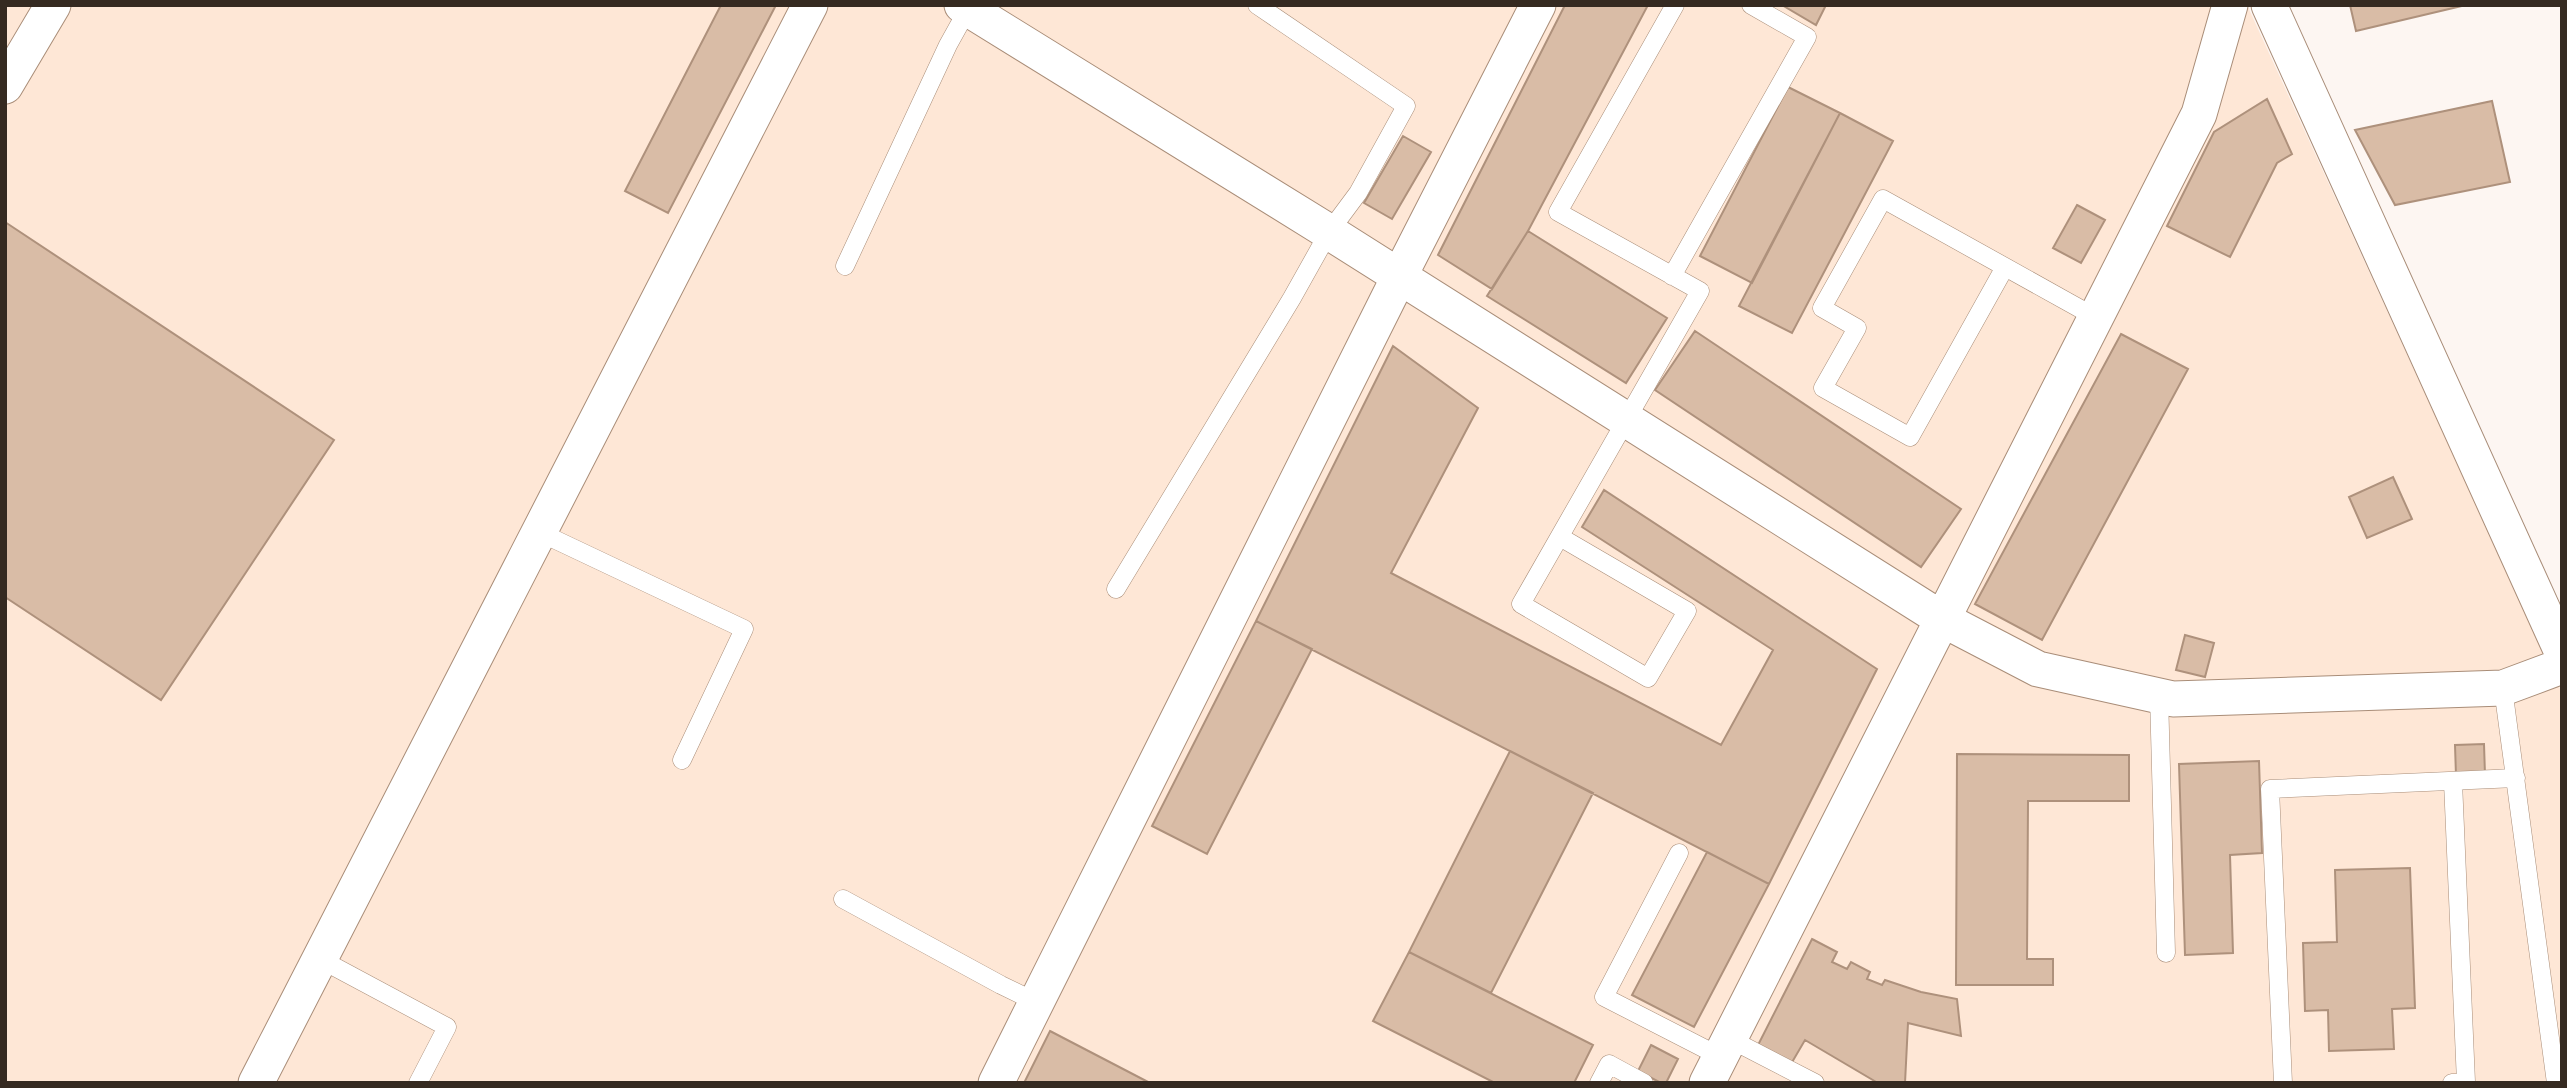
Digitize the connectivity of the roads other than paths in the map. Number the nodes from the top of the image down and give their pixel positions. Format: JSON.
{"nodes":[{"id":1,"x":53,"y":5,"type":"edge"},
{"id":2,"x":810,"y":5,"type":"edge"},
{"id":3,"x":1257,"y":5,"type":"edge"},
{"id":4,"x":1538,"y":5,"type":"edge"},
{"id":5,"x":1675,"y":5,"type":"edge"},
{"id":6,"x":1751,"y":5,"type":"edge"},
{"id":7,"x":2230,"y":5,"type":"edge"},
{"id":8,"x":2269,"y":5,"type":"edge"},
{"id":9,"x":965,"y":7,"type":"edge"},
{"id":10,"x":5,"y":86,"type":"edge"},
{"id":11,"x":1329,"y":232,"type":"junction"},
{"id":12,"x":845,"y":266,"type":"dead end"},
{"id":13,"x":2005,"y":267,"type":"junction"},
{"id":14,"x":1672,"y":276,"type":"junction"},
{"id":15,"x":1399,"y":277,"type":"junction"},
{"id":16,"x":2095,"y":317,"type":"junction"},
{"id":17,"x":1627,"y":420,"type":"junction"},
{"id":18,"x":539,"y":532,"type":"junction"},
{"id":19,"x":1560,"y":537,"type":"junction"},
{"id":20,"x":1116,"y":589,"type":"dead end"},
{"id":21,"x":1941,"y":619,"type":"junction"},
{"id":22,"x":2562,"y":652,"type":"edge"},
{"id":23,"x":2562,"y":666,"type":"edge"},
{"id":24,"x":2503,"y":688,"type":"junction"},
{"id":25,"x":2159,"y":695,"type":"junction"},
{"id":26,"x":682,"y":760,"type":"dead end"},
{"id":27,"x":2516,"y":778,"type":"junction"},
{"id":28,"x":2453,"y":782,"type":"junction"},
{"id":29,"x":1679,"y":853,"type":"dead end"},
{"id":30,"x":843,"y":899,"type":"dead end"},
{"id":31,"x":2166,"y":953,"type":"dead end"},
{"id":32,"x":320,"y":959,"type":"junction"},
{"id":33,"x":1036,"y":1002,"type":"junction"},
{"id":34,"x":1719,"y":1060,"type":"edge"},
{"id":35,"x":256,"y":1083,"type":"edge"},
{"id":36,"x":418,"y":1083,"type":"edge"},
{"id":37,"x":996,"y":1083,"type":"edge"},
{"id":38,"x":1599,"y":1083,"type":"edge"},
{"id":39,"x":1644,"y":1083,"type":"edge"},
{"id":40,"x":1815,"y":1083,"type":"edge"},
{"id":41,"x":2283,"y":1083,"type":"edge"},
{"id":42,"x":2452,"y":1083,"type":"edge"},
{"id":43,"x":2556,"y":1083,"type":"edge"}],
"edges":[{"from":1,"to":10,"type":"street"},
{"from":2,"to":18,"type":"street"},
{"from":3,"to":11,"type":"lane"},
{"from":4,"to":15,"type":"street"},
{"from":5,"to":14,"type":"lane"},
{"from":6,"to":14,"type":"lane"},
{"from":7,"to":16,"type":"street"},
{"from":8,"to":22,"type":"street"},
{"from":9,"to":11,"type":"street"},
{"from":9,"to":12,"type":"lane"},
{"from":11,"to":15,"type":"street"},
{"from":11,"to":20,"type":"lane"},
{"from":13,"to":13,"type":"lane"},
{"from":13,"to":16,"type":"lane"},
{"from":14,"to":17,"type":"lane"},
{"from":15,"to":17,"type":"street"},
{"from":15,"to":33,"type":"street"},
{"from":16,"to":21,"type":"street"},
{"from":17,"to":19,"type":"lane"},
{"from":17,"to":21,"type":"street"},
{"from":18,"to":26,"type":"lane"},
{"from":18,"to":32,"type":"street"},
{"from":19,"to":19,"type":"lane"},
{"from":21,"to":25,"type":"street"},
{"from":21,"to":34,"type":"street"},
{"from":23,"to":24,"type":"street"},
{"from":24,"to":25,"type":"street"},
{"from":24,"to":27,"type":"lane"},
{"from":25,"to":31,"type":"lane"},
{"from":27,"to":28,"type":"lane"},
{"from":27,"to":43,"type":"lane"},
{"from":28,"to":41,"type":"lane"},
{"from":28,"to":42,"type":"lane"},
{"from":29,"to":34,"type":"lane"},
{"from":30,"to":33,"type":"lane"},
{"from":32,"to":35,"type":"street"},
{"from":32,"to":36,"type":"lane"},
{"from":33,"to":37,"type":"street"},
{"from":34,"to":40,"type":"lane"},
{"from":38,"to":39,"type":"lane"}]}
